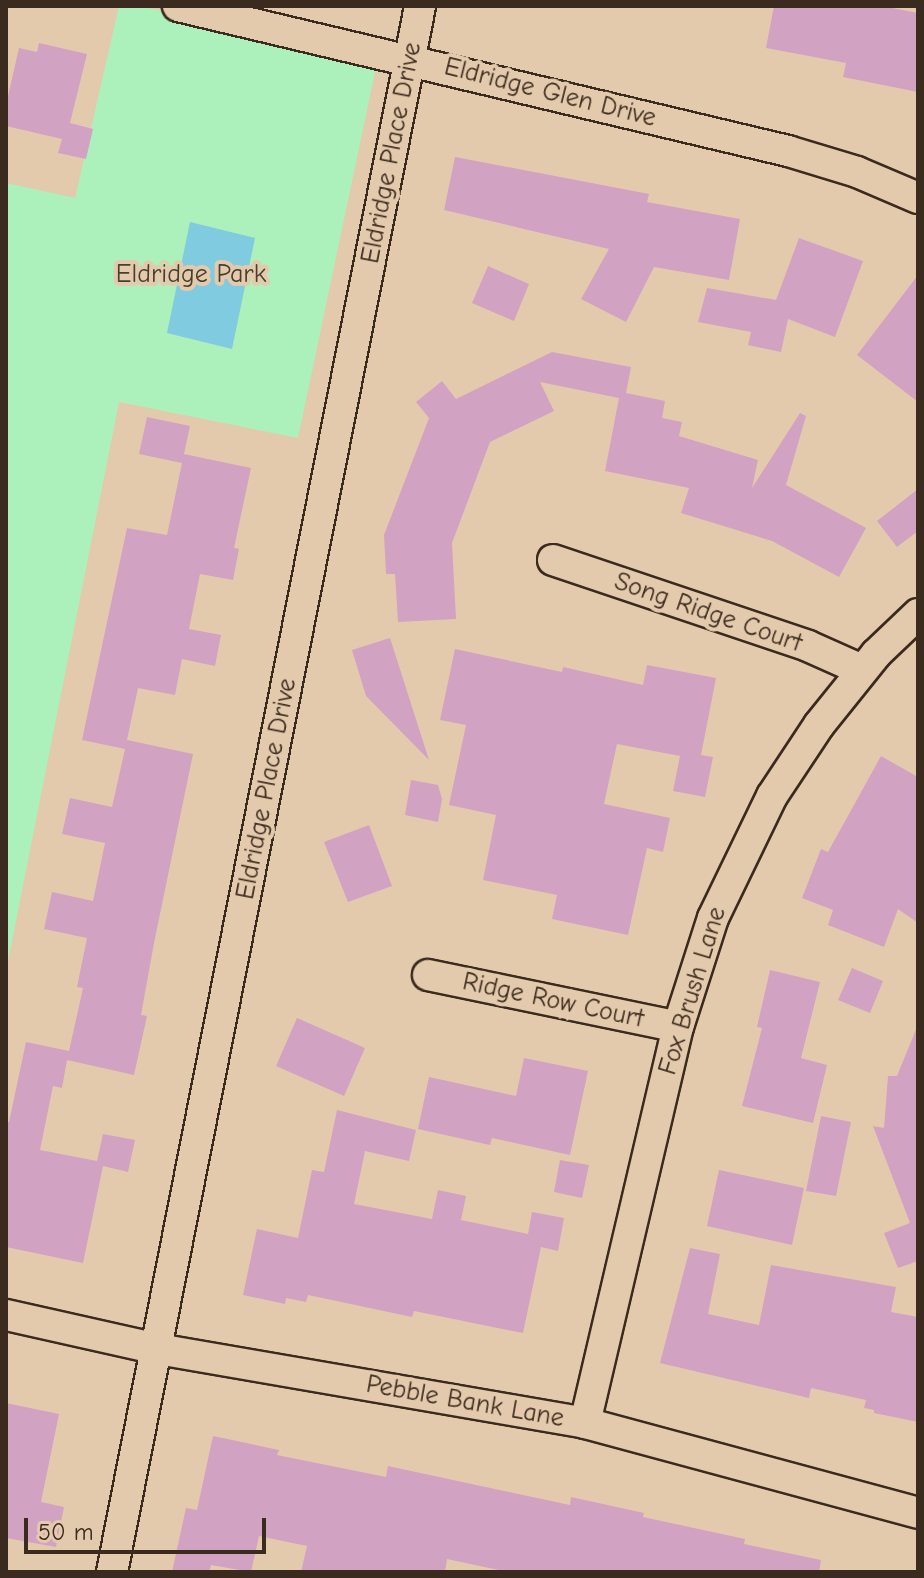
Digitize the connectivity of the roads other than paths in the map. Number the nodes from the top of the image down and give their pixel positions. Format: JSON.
{"nodes":[{"id":1,"x":178,"y":6,"type":"edge"},
{"id":2,"x":420,"y":6,"type":"edge"},
{"id":3,"x":410,"y":59,"type":"junction"},
{"id":4,"x":918,"y":198,"type":"edge"},
{"id":5,"x":553,"y":560,"type":"dead end"},
{"id":6,"x":918,"y":614,"type":"edge"},
{"id":7,"x":862,"y":670,"type":"junction"},
{"id":8,"x":428,"y":975,"type":"dead end"},
{"id":9,"x":678,"y":1027,"type":"junction"},
{"id":10,"x":6,"y":1315,"type":"edge"},
{"id":11,"x":158,"y":1349,"type":"junction"},
{"id":12,"x":585,"y":1423,"type":"junction"},
{"id":13,"x":918,"y":1513,"type":"edge"},
{"id":14,"x":112,"y":1572,"type":"edge"}],
"edges":[{"from":1,"to":3,"type":"street","name":"Eldridge Glen Drive"},
{"from":2,"to":3,"type":"street","name":"Eldridge Place Drive"},
{"from":3,"to":4,"type":"street","name":"Eldridge Glen Drive"},
{"from":3,"to":11,"type":"street","name":"Eldridge Place Drive"},
{"from":5,"to":7,"type":"street","name":"Song Ridge Court"},
{"from":6,"to":7,"type":"street","name":"Fox Brush Lane"},
{"from":7,"to":9,"type":"street","name":"Fox Brush Lane"},
{"from":8,"to":9,"type":"street","name":"Ridge Row Court"},
{"from":9,"to":12,"type":"street","name":"Fox Brush Lane"},
{"from":10,"to":11,"type":"street","name":"Pebble Bank Lane"},
{"from":11,"to":12,"type":"street","name":"Pebble Bank Lane"},
{"from":11,"to":14,"type":"street","name":"Eldridge Place Drive"},
{"from":12,"to":13,"type":"street","name":"Pebble Bank Lane"}]}
